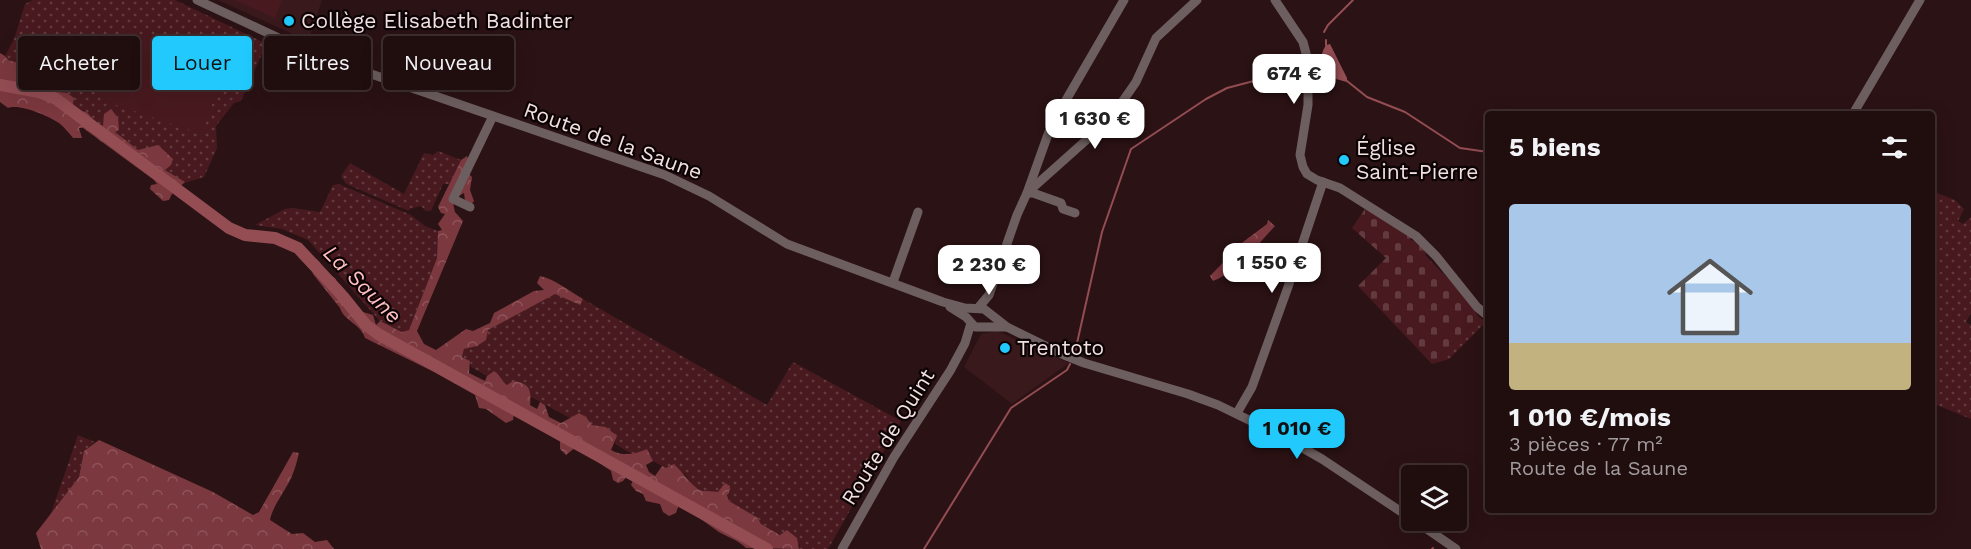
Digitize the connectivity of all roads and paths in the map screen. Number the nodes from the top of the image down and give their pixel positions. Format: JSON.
{"nodes":[{"id":1,"x":197,"y":0,"type":"edge"},
{"id":2,"x":1124,"y":0,"type":"edge"},
{"id":3,"x":1197,"y":0,"type":"edge"},
{"id":4,"x":1275,"y":0,"type":"edge"},
{"id":5,"x":1920,"y":0,"type":"edge"},
{"id":6,"x":1855,"y":111,"type":"edge"},
{"id":7,"x":493,"y":116,"type":"junction"},
{"id":8,"x":1323,"y":182,"type":"junction"},
{"id":9,"x":1027,"y":194,"type":"junction"},
{"id":10,"x":470,"y":207,"type":"dead end"},
{"id":11,"x":918,"y":212,"type":"dead end"},
{"id":12,"x":1075,"y":213,"type":"dead end"},
{"id":13,"x":893,"y":282,"type":"junction"},
{"id":14,"x":989,"y":295,"type":"junction"},
{"id":15,"x":943,"y":302,"type":"junction"},
{"id":16,"x":977,"y":308,"type":"junction"},
{"id":17,"x":989,"y":313,"type":"junction"},
{"id":18,"x":1485,"y":314,"type":"edge"},
{"id":19,"x":970,"y":322,"type":"junction"},
{"id":20,"x":1007,"y":327,"type":"junction"},
{"id":21,"x":983,"y":328,"type":"junction"},
{"id":22,"x":965,"y":343,"type":"junction"},
{"id":23,"x":1237,"y":413,"type":"junction"},
{"id":24,"x":1401,"y":512,"type":"edge"},
{"id":25,"x":1429,"y":531,"type":"edge"},
{"id":26,"x":842,"y":549,"type":"edge"},
{"id":27,"x":1456,"y":549,"type":"edge"}],
"edges":[{"from":1,"to":7,"type":"street","name":"Route de la Saune"},
{"from":2,"to":9,"type":"street"},
{"from":3,"to":9,"type":"street"},
{"from":4,"to":8,"type":"street"},
{"from":5,"to":6,"type":"street"},
{"from":7,"to":10,"type":"street"},
{"from":7,"to":13,"type":"street","name":"Route de la Saune"},
{"from":8,"to":18,"type":"street"},
{"from":8,"to":23,"type":"street"},
{"from":9,"to":12,"type":"street"},
{"from":9,"to":14,"type":"street"},
{"from":11,"to":13,"type":"street"},
{"from":13,"to":15,"type":"street","name":"Route de la Saune"},
{"from":14,"to":16,"type":"street"},
{"from":14,"to":17,"type":"street"},
{"from":15,"to":16,"type":"street","name":"Route de la Saune"},
{"from":15,"to":19,"type":"street","name":"Route de la Saune"},
{"from":16,"to":17,"type":"street"},
{"from":16,"to":19,"type":"street"},
{"from":17,"to":20,"type":"street"},
{"from":17,"to":21,"type":"street"},
{"from":19,"to":21,"type":"street"},
{"from":19,"to":22,"type":"street","name":"Route de Quint"},
{"from":20,"to":21,"type":"street"},
{"from":20,"to":23,"type":"street"},
{"from":21,"to":22,"type":"street","name":"Route de Quint"},
{"from":22,"to":26,"type":"street","name":"Route de Quint"},
{"from":23,"to":24,"type":"street"},
{"from":25,"to":27,"type":"street"}]}
